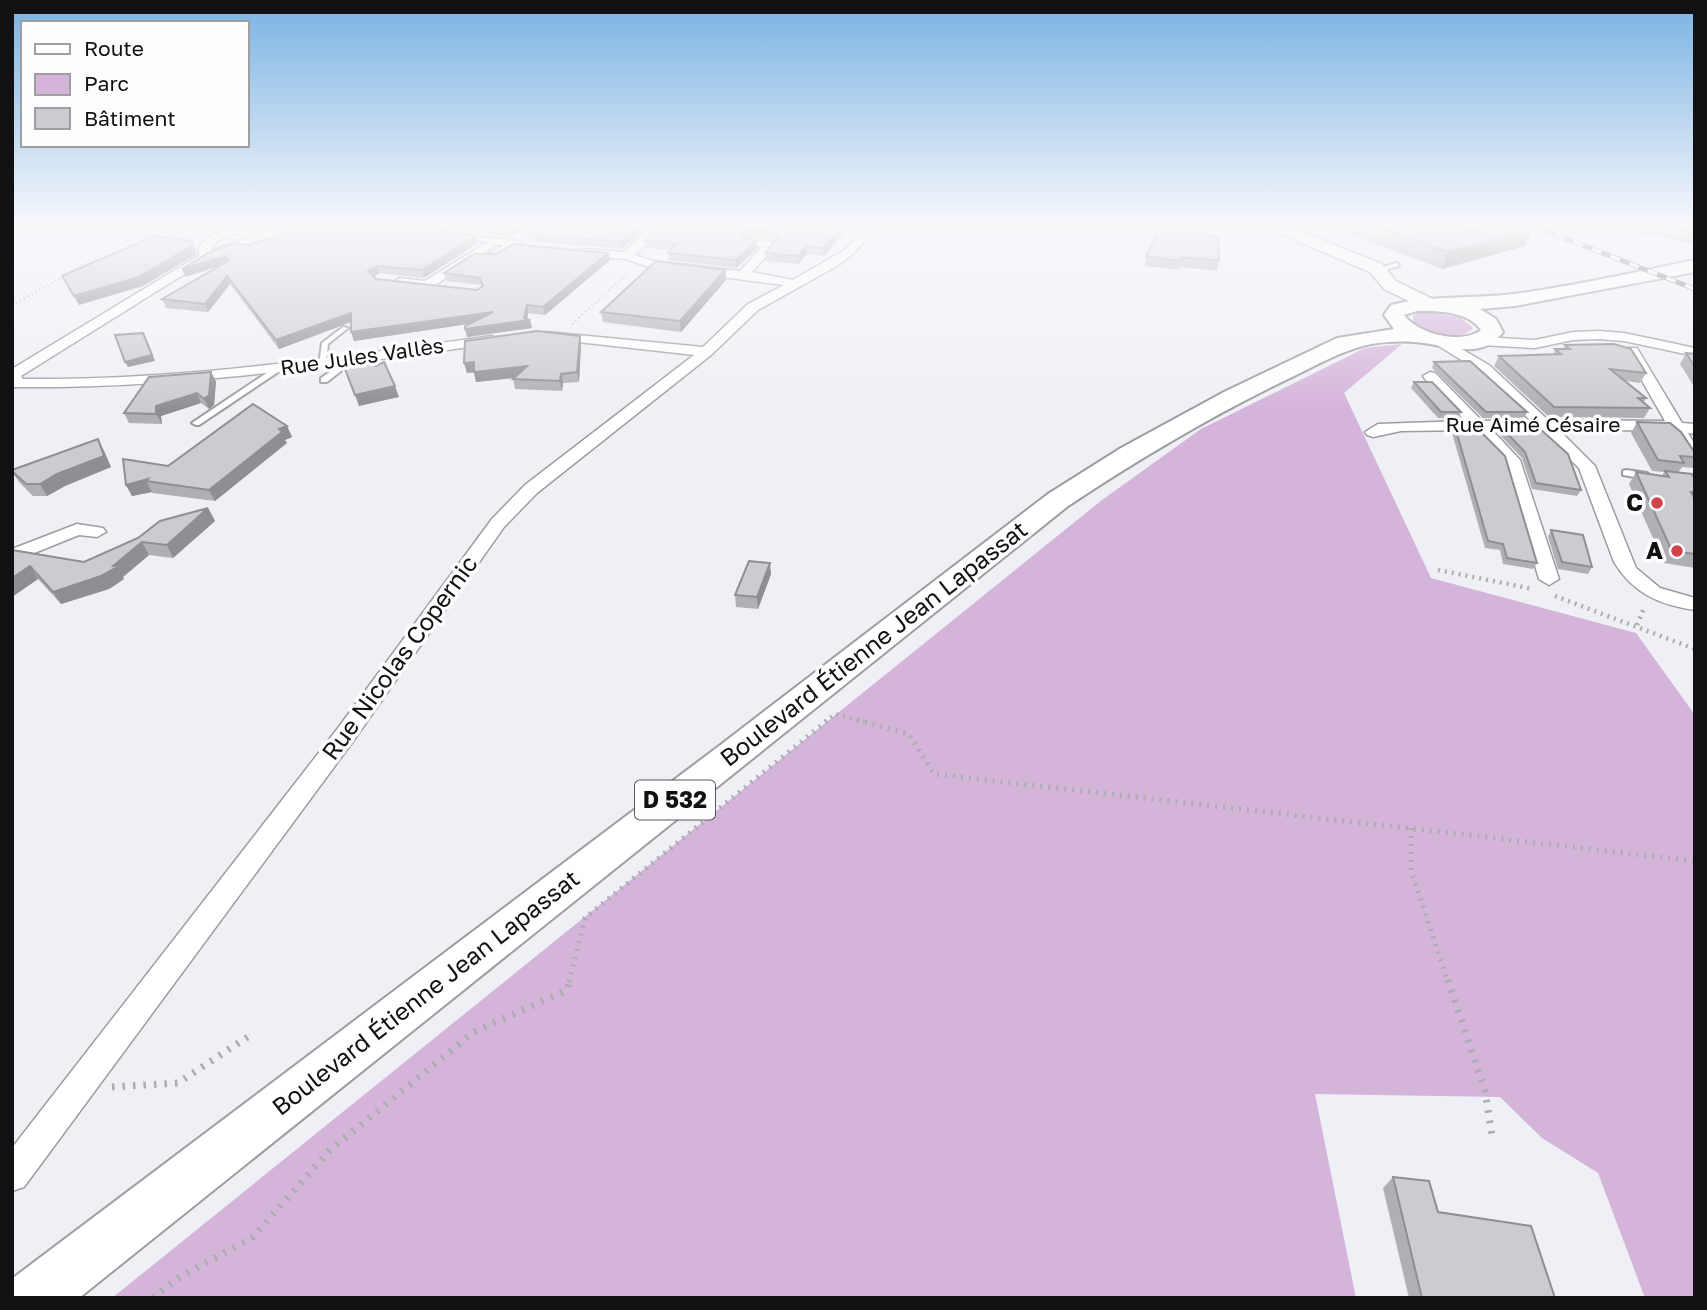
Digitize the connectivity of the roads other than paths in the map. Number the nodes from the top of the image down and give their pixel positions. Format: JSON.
{"nodes":[{"id":1,"x":152,"y":288,"type":"edge"},
{"id":2,"x":790,"y":288,"type":"edge"},
{"id":3,"x":1392,"y":288,"type":"edge"},
{"id":4,"x":1398,"y":288,"type":"edge"},
{"id":5,"x":1578,"y":288,"type":"edge"},
{"id":6,"x":1515,"y":300,"type":"junction"},
{"id":7,"x":1435,"y":305,"type":"junction"},
{"id":8,"x":1396,"y":312,"type":"junction"},
{"id":9,"x":345,"y":328,"type":"dead end"},
{"id":10,"x":1483,"y":332,"type":"junction"},
{"id":11,"x":539,"y":334,"type":"edge"},
{"id":12,"x":512,"y":337,"type":"edge"},
{"id":13,"x":1624,"y":337,"type":"junction"},
{"id":14,"x":1429,"y":338,"type":"junction"},
{"id":15,"x":1345,"y":343,"type":"junction"},
{"id":16,"x":706,"y":352,"type":"junction"},
{"id":17,"x":1695,"y":352,"type":"edge"},
{"id":18,"x":322,"y":363,"type":"junction"},
{"id":19,"x":280,"y":368,"type":"junction"},
{"id":20,"x":1484,"y":368,"type":"junction"},
{"id":21,"x":338,"y":370,"type":"junction"},
{"id":22,"x":1430,"y":376,"type":"dead end"},
{"id":23,"x":324,"y":380,"type":"dead end"},
{"id":24,"x":14,"y":382,"type":"edge"},
{"id":25,"x":196,"y":423,"type":"dead end"},
{"id":26,"x":1479,"y":425,"type":"junction"},
{"id":27,"x":1546,"y":425,"type":"junction"},
{"id":28,"x":1675,"y":426,"type":"junction"},
{"id":29,"x":1695,"y":429,"type":"edge"},
{"id":30,"x":1373,"y":432,"type":"dead end"},
{"id":31,"x":1695,"y":459,"type":"edge"},
{"id":32,"x":1626,"y":473,"type":"dead end"},
{"id":33,"x":1653,"y":477,"type":"edge"},
{"id":34,"x":97,"y":531,"type":"dead end"},
{"id":35,"x":12,"y":556,"type":"edge"},
{"id":36,"x":1547,"y":586,"type":"road end"},
{"id":37,"x":1695,"y":604,"type":"edge"},
{"id":38,"x":12,"y":1175,"type":"edge"},
{"id":39,"x":33,"y":1298,"type":"edge"}],
"edges":[{"from":1,"to":24,"type":"street"},
{"from":2,"to":16,"type":"street","name":"Rue Nicolas Copernic"},
{"from":3,"to":8,"type":"street"},
{"from":4,"to":7,"type":"street"},
{"from":5,"to":6,"type":"main road"},
{"from":6,"to":7,"type":"main road"},
{"from":6,"to":10,"type":"main road"},
{"from":7,"to":8,"type":"main road","name":"Boulevard Étienne Jean Lapassat"},
{"from":7,"to":10,"type":"main road"},
{"from":8,"to":14,"type":"main road"},
{"from":8,"to":15,"type":"main road","name":"Boulevard Étienne Jean Lapassat","number":"D 532"},
{"from":9,"to":18,"type":"lane"},
{"from":10,"to":13,"type":"street"},
{"from":10,"to":14,"type":"main road","name":"Boulevard Étienne Jean Lapassat"},
{"from":10,"to":20,"type":"street"},
{"from":11,"to":16,"type":"street"},
{"from":12,"to":21,"type":"street","name":"Rue Jules Vallès"},
{"from":13,"to":17,"type":"street"},
{"from":13,"to":28,"type":"street"},
{"from":14,"to":15,"type":"main road","name":"Boulevard Étienne Jean Lapassat","number":"D 532"},
{"from":14,"to":20,"type":"street"},
{"from":15,"to":39,"type":"main road","name":"Boulevard Étienne Jean Lapassat","number":"D 532"},
{"from":16,"to":38,"type":"street","name":"Rue Nicolas Copernic"},
{"from":18,"to":19,"type":"street","name":"Rue Jules Vallès"},
{"from":18,"to":21,"type":"street","name":"Rue Jules Vallès"},
{"from":19,"to":24,"type":"street","name":"Rue Jules Vallès"},
{"from":19,"to":25,"type":"lane"},
{"from":20,"to":27,"type":"street"},
{"from":21,"to":23,"type":"lane"},
{"from":22,"to":26,"type":"street"},
{"from":26,"to":27,"type":"street","name":"Rue Aimé Césaire"},
{"from":26,"to":30,"type":"street","name":"Rue Aimé Césaire"},
{"from":26,"to":36,"type":"street"},
{"from":27,"to":28,"type":"street","name":"Rue Aimé Césaire"},
{"from":27,"to":37,"type":"street"},
{"from":28,"to":29,"type":"street","name":"Rue Aimé Césaire"},
{"from":28,"to":31,"type":"street"},
{"from":32,"to":33,"type":"lane"},
{"from":34,"to":35,"type":"street"}]}
